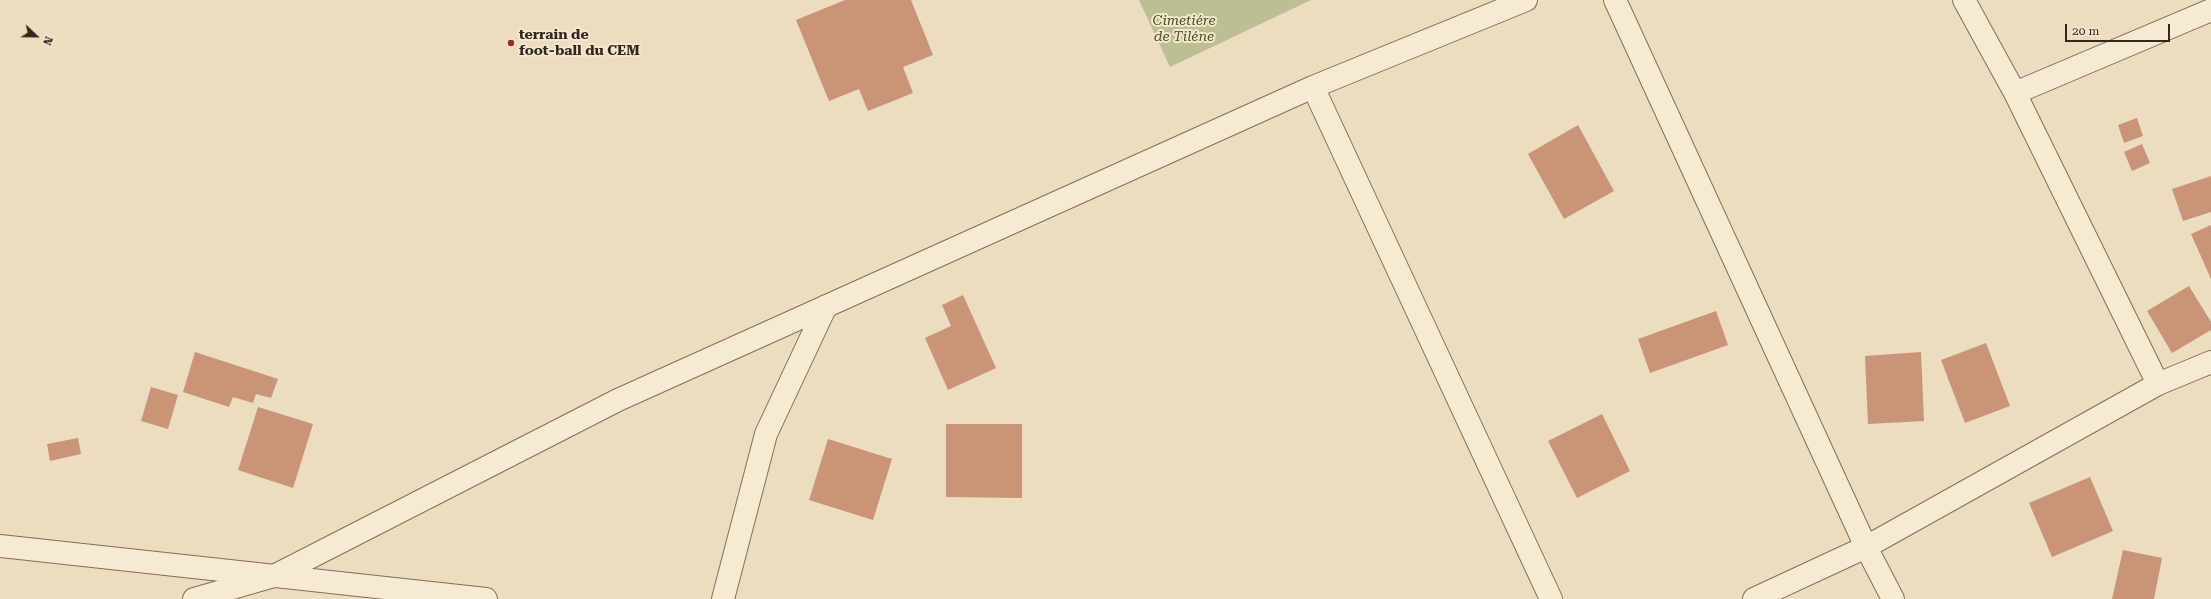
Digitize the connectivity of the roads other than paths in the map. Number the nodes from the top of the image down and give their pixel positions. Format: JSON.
{"nodes":[{"id":1,"x":1526,"y":0,"type":"edge"},
{"id":2,"x":1615,"y":0,"type":"edge"},
{"id":3,"x":1964,"y":0,"type":"edge"},
{"id":4,"x":2211,"y":10,"type":"edge"},
{"id":5,"x":1313,"y":87,"type":"junction"},
{"id":6,"x":2015,"y":93,"type":"junction"},
{"id":7,"x":826,"y":306,"type":"junction"},
{"id":8,"x":2211,"y":362,"type":"edge"},
{"id":9,"x":2158,"y":384,"type":"junction"},
{"id":10,"x":0,"y":546,"type":"edge"},
{"id":11,"x":1866,"y":547,"type":"junction"},
{"id":12,"x":274,"y":576,"type":"junction"},
{"id":13,"x":194,"y":599,"type":"edge"},
{"id":14,"x":486,"y":599,"type":"edge"},
{"id":15,"x":723,"y":599,"type":"edge"},
{"id":16,"x":1551,"y":599,"type":"edge"},
{"id":17,"x":1754,"y":599,"type":"edge"},
{"id":18,"x":1893,"y":599,"type":"edge"}],
"edges":[{"from":1,"to":5,"type":"street"},
{"from":2,"to":11,"type":"street"},
{"from":3,"to":6,"type":"street"},
{"from":4,"to":6,"type":"street"},
{"from":5,"to":7,"type":"street"},
{"from":5,"to":16,"type":"street"},
{"from":6,"to":9,"type":"street"},
{"from":7,"to":12,"type":"street"},
{"from":7,"to":15,"type":"street"},
{"from":8,"to":9,"type":"street"},
{"from":9,"to":11,"type":"street"},
{"from":10,"to":12,"type":"street"},
{"from":11,"to":17,"type":"street"},
{"from":11,"to":18,"type":"street"},
{"from":12,"to":13,"type":"street"},
{"from":12,"to":14,"type":"street"}]}
